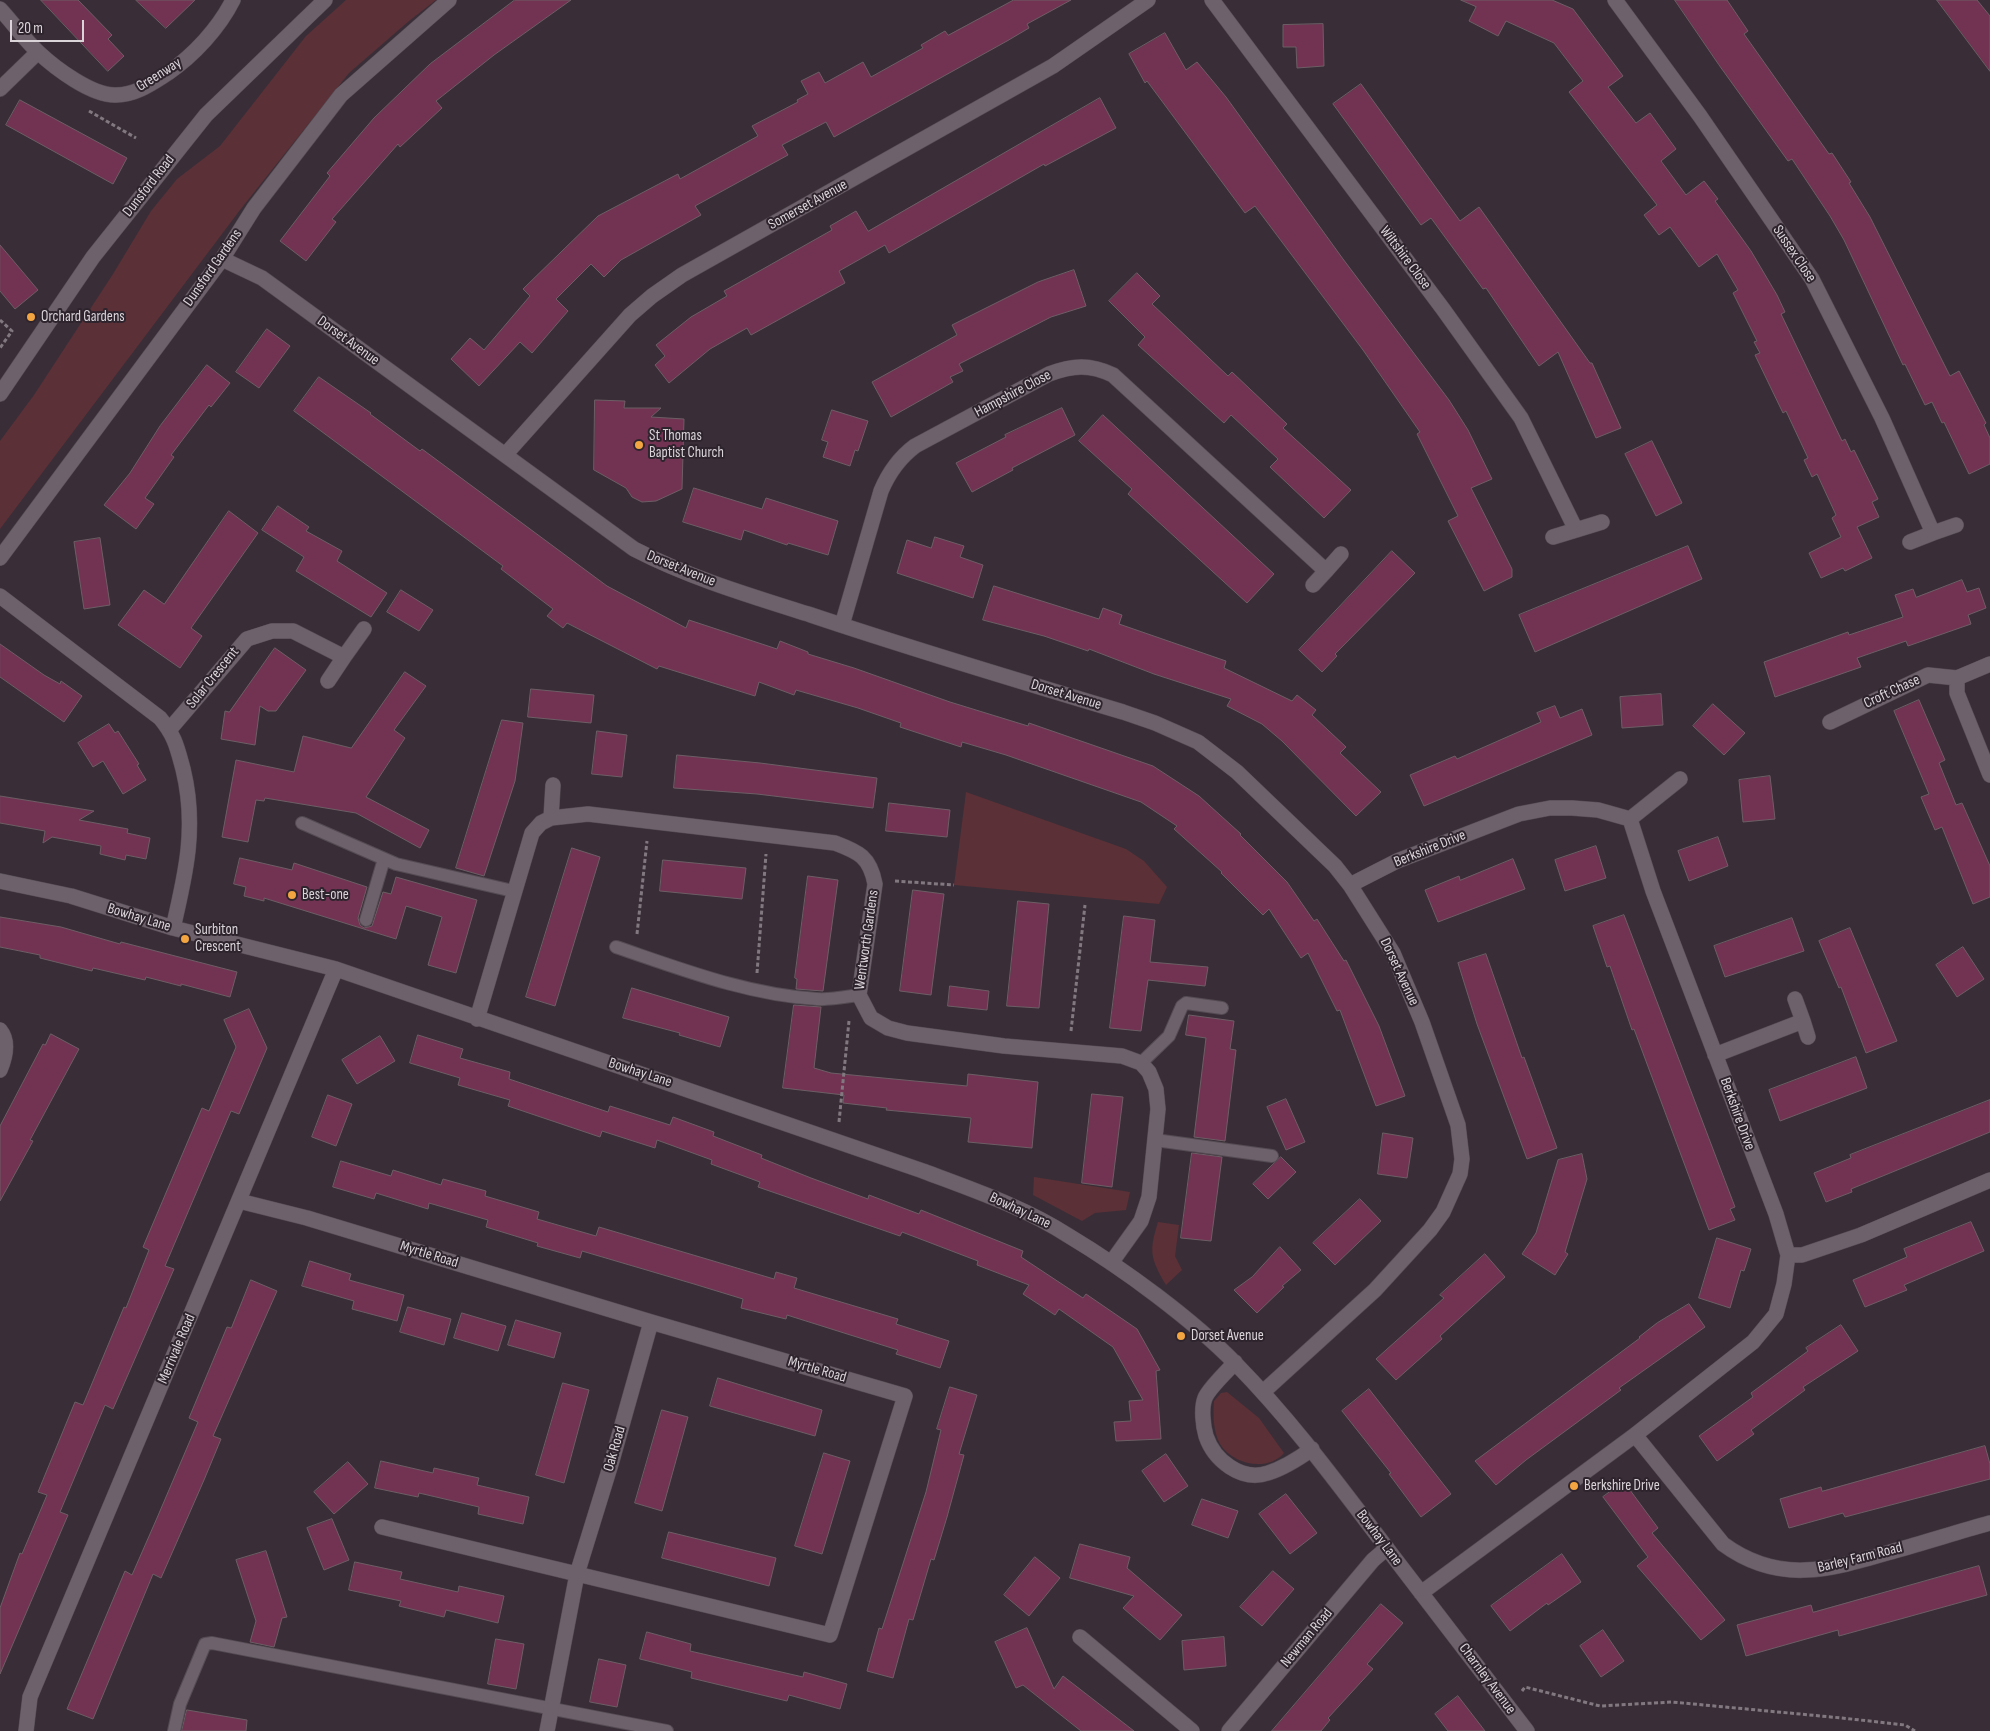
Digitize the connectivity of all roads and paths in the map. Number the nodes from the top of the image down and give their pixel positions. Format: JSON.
{"nodes":[{"id":1,"x":233,"y":0,"type":"edge"},
{"id":2,"x":325,"y":0,"type":"edge"},
{"id":3,"x":449,"y":0,"type":"edge"},
{"id":4,"x":1148,"y":0,"type":"edge"},
{"id":5,"x":1212,"y":0,"type":"edge"},
{"id":6,"x":1615,"y":0,"type":"edge"},
{"id":7,"x":0,"y":9,"type":"edge"},
{"id":8,"x":38,"y":52,"type":"junction"},
{"id":9,"x":0,"y":89,"type":"edge"},
{"id":10,"x":222,"y":259,"type":"junction"},
{"id":11,"x":0,"y":320,"type":"edge"},
{"id":12,"x":0,"y":348,"type":"edge"},
{"id":13,"x":0,"y":394,"type":"edge"},
{"id":14,"x":505,"y":455,"type":"junction"},
{"id":15,"x":1602,"y":522,"type":"dead end"},
{"id":16,"x":1956,"y":525,"type":"dead end"},
{"id":17,"x":1576,"y":530,"type":"junction"},
{"id":18,"x":1933,"y":533,"type":"junction"},
{"id":19,"x":1553,"y":537,"type":"dead end"},
{"id":20,"x":1910,"y":542,"type":"dead end"},
{"id":21,"x":1341,"y":554,"type":"dead end"},
{"id":22,"x":0,"y":558,"type":"edge"},
{"id":23,"x":1326,"y":571,"type":"junction"},
{"id":24,"x":1313,"y":585,"type":"dead end"},
{"id":25,"x":0,"y":596,"type":"edge"},
{"id":26,"x":842,"y":625,"type":"junction"},
{"id":27,"x":364,"y":629,"type":"dead end"},
{"id":28,"x":344,"y":657,"type":"junction"},
{"id":29,"x":1990,"y":664,"type":"edge"},
{"id":30,"x":1957,"y":678,"type":"junction"},
{"id":31,"x":328,"y":681,"type":"dead end"},
{"id":32,"x":1830,"y":722,"type":"dead end"},
{"id":33,"x":170,"y":729,"type":"junction"},
{"id":34,"x":1990,"y":775,"type":"edge"},
{"id":35,"x":1680,"y":779,"type":"dead end"},
{"id":36,"x":553,"y":785,"type":"dead end"},
{"id":37,"x":551,"y":818,"type":"junction"},
{"id":38,"x":1630,"y":819,"type":"junction"},
{"id":39,"x":649,"y":820,"type":"junction"},
{"id":40,"x":302,"y":823,"type":"dead end"},
{"id":41,"x":767,"y":834,"type":"junction"},
{"id":42,"x":384,"y":859,"type":"junction"},
{"id":43,"x":874,"y":879,"type":"junction"},
{"id":44,"x":0,"y":881,"type":"edge"},
{"id":45,"x":954,"y":885,"type":"dead end"},
{"id":46,"x":1350,"y":885,"type":"junction"},
{"id":47,"x":513,"y":891,"type":"junction"},
{"id":48,"x":1085,"y":905,"type":"dead end"},
{"id":49,"x":366,"y":920,"type":"dead end"},
{"id":50,"x":172,"y":928,"type":"junction"},
{"id":51,"x":616,"y":947,"type":"dead end"},
{"id":52,"x":636,"y":954,"type":"junction"},
{"id":53,"x":336,"y":969,"type":"junction"},
{"id":54,"x":756,"y":991,"type":"junction"},
{"id":55,"x":855,"y":995,"type":"junction"},
{"id":56,"x":1795,"y":999,"type":"dead end"},
{"id":57,"x":1222,"y":1008,"type":"dead end"},
{"id":58,"x":477,"y":1019,"type":"junction"},
{"id":59,"x":1802,"y":1021,"type":"junction"},
{"id":60,"x":0,"y":1030,"type":"edge"},
{"id":61,"x":1808,"y":1037,"type":"dead end"},
{"id":62,"x":1069,"y":1051,"type":"junction"},
{"id":63,"x":1715,"y":1055,"type":"junction"},
{"id":64,"x":1141,"y":1063,"type":"junction"},
{"id":65,"x":0,"y":1070,"type":"edge"},
{"id":66,"x":1156,"y":1140,"type":"junction"},
{"id":67,"x":837,"y":1141,"type":"junction"},
{"id":68,"x":1272,"y":1156,"type":"dead end"},
{"id":69,"x":1990,"y":1180,"type":"edge"},
{"id":70,"x":239,"y":1201,"type":"junction"},
{"id":71,"x":1788,"y":1255,"type":"junction"},
{"id":72,"x":1111,"y":1263,"type":"junction"},
{"id":73,"x":651,"y":1322,"type":"junction"},
{"id":74,"x":1235,"y":1362,"type":"junction"},
{"id":75,"x":1263,"y":1392,"type":"junction"},
{"id":76,"x":1635,"y":1435,"type":"junction"},
{"id":77,"x":1312,"y":1449,"type":"junction"},
{"id":78,"x":1990,"y":1524,"type":"edge"},
{"id":79,"x":382,"y":1527,"type":"dead end"},
{"id":80,"x":1387,"y":1548,"type":"junction"},
{"id":81,"x":577,"y":1574,"type":"junction"},
{"id":82,"x":1421,"y":1593,"type":"junction"},
{"id":83,"x":1447,"y":1626,"type":"joint"},
{"id":84,"x":1080,"y":1637,"type":"dead end"},
{"id":85,"x":1507,"y":1705,"type":"junction"},
{"id":86,"x":551,"y":1708,"type":"junction"},
{"id":87,"x":26,"y":1731,"type":"edge"},
{"id":88,"x":174,"y":1731,"type":"edge"},
{"id":89,"x":547,"y":1731,"type":"edge"},
{"id":90,"x":667,"y":1731,"type":"edge"},
{"id":91,"x":1192,"y":1731,"type":"edge"},
{"id":92,"x":1230,"y":1731,"type":"edge"},
{"id":93,"x":1527,"y":1731,"type":"edge"},
{"id":94,"x":1915,"y":1731,"type":"edge"}],
"edges":[{"from":1,"to":8,"type":"street","name":"Greenway"},
{"from":2,"to":13,"type":"street","name":"Dunsford Road"},
{"from":3,"to":10,"type":"street","name":"Dunsford Gardens"},
{"from":4,"to":14,"type":"street","name":"Somerset Avenue"},
{"from":5,"to":17,"type":"street","name":"Wiltshire Close"},
{"from":6,"to":18,"type":"street","name":"Sussex Close"},
{"from":7,"to":8,"type":"street","name":"Greenway"},
{"from":8,"to":9,"type":"street"},
{"from":10,"to":14,"type":"street","name":"Dorset Avenue"},
{"from":10,"to":22,"type":"street","name":"Dunsford Gardens"},
{"from":11,"to":12,"type":"path"},
{"from":14,"to":26,"type":"street","name":"Dorset Avenue"},
{"from":15,"to":17,"type":"street"},
{"from":16,"to":18,"type":"street"},
{"from":17,"to":19,"type":"street"},
{"from":18,"to":20,"type":"street"},
{"from":21,"to":23,"type":"street"},
{"from":23,"to":24,"type":"street"},
{"from":23,"to":26,"type":"street","name":"Hampshire Close"},
{"from":25,"to":33,"type":"street"},
{"from":26,"to":46,"type":"street","name":"Dorset Avenue"},
{"from":27,"to":28,"type":"street"},
{"from":28,"to":31,"type":"street"},
{"from":28,"to":33,"type":"street","name":"Solar Crescent"},
{"from":29,"to":30,"type":"street","name":"Croft Chase"},
{"from":30,"to":32,"type":"street","name":"Croft Chase"},
{"from":30,"to":34,"type":"street"},
{"from":33,"to":50,"type":"street"},
{"from":35,"to":38,"type":"street"},
{"from":36,"to":37,"type":"street"},
{"from":37,"to":39,"type":"street","name":"Wentworth Gardens"},
{"from":37,"to":47,"type":"street"},
{"from":38,"to":46,"type":"street","name":"Berkshire Drive"},
{"from":38,"to":63,"type":"street","name":"Berkshire Drive"},
{"from":39,"to":41,"type":"street","name":"Wentworth Gardens"},
{"from":39,"to":52,"type":"path"},
{"from":40,"to":42,"type":"lane"},
{"from":41,"to":43,"type":"street","name":"Wentworth Gardens"},
{"from":41,"to":54,"type":"path"},
{"from":42,"to":47,"type":"lane"},
{"from":42,"to":49,"type":"lane"},
{"from":43,"to":45,"type":"path"},
{"from":43,"to":55,"type":"street","name":"Wentworth Gardens"},
{"from":44,"to":50,"type":"street","name":"Bowhay Lane"},
{"from":46,"to":75,"type":"street","name":"Dorset Avenue"},
{"from":47,"to":58,"type":"street"},
{"from":48,"to":62,"type":"path"},
{"from":50,"to":53,"type":"street","name":"Bowhay Lane"},
{"from":51,"to":52,"type":"lane"},
{"from":52,"to":54,"type":"lane"},
{"from":53,"to":58,"type":"street","name":"Bowhay Lane"},
{"from":53,"to":70,"type":"street","name":"Merrivale Road"},
{"from":54,"to":55,"type":"lane"},
{"from":55,"to":62,"type":"street","name":"Wentworth Gardens"},
{"from":55,"to":67,"type":"path","name":"Wentworth Gardens"},
{"from":56,"to":59,"type":"street"},
{"from":57,"to":64,"type":"lane"},
{"from":58,"to":67,"type":"street","name":"Bowhay Lane"},
{"from":59,"to":61,"type":"street"},
{"from":59,"to":63,"type":"street"},
{"from":60,"to":65,"type":"street"},
{"from":62,"to":64,"type":"street","name":"Wentworth Gardens"},
{"from":63,"to":71,"type":"street","name":"Berkshire Drive"},
{"from":64,"to":66,"type":"street"},
{"from":66,"to":68,"type":"lane"},
{"from":66,"to":72,"type":"street"},
{"from":67,"to":72,"type":"street","name":"Bowhay Lane"},
{"from":69,"to":71,"type":"street"},
{"from":70,"to":73,"type":"street","name":"Myrtle Road"},
{"from":70,"to":87,"type":"street","name":"Merrivale Road"},
{"from":71,"to":76,"type":"street","name":"Berkshire Drive"},
{"from":72,"to":74,"type":"street","name":"Bowhay Lane"},
{"from":73,"to":81,"type":"street","name":"Oak Road"},
{"from":73,"to":81,"type":"street","name":"Myrtle Road"},
{"from":74,"to":75,"type":"street","name":"Bowhay Lane"},
{"from":74,"to":77,"type":"street"},
{"from":75,"to":77,"type":"street","name":"Bowhay Lane"},
{"from":76,"to":78,"type":"street","name":"Barley Farm Road"},
{"from":76,"to":82,"type":"street","name":"Berkshire Drive"},
{"from":77,"to":80,"type":"street","name":"Bowhay Lane"},
{"from":79,"to":81,"type":"street"},
{"from":80,"to":82,"type":"street","name":"Bowhay Lane"},
{"from":80,"to":92,"type":"street","name":"Newman Road"},
{"from":81,"to":86,"type":"street","name":"Oak Road"},
{"from":82,"to":83,"type":"street","name":"Bowhay Lane"},
{"from":83,"to":85,"type":"street","name":"Charnley Avenue"},
{"from":84,"to":91,"type":"street"},
{"from":85,"to":93,"type":"street","name":"Charnley Avenue"},
{"from":85,"to":94,"type":"path"},
{"from":86,"to":88,"type":"lane"},
{"from":86,"to":89,"type":"street","name":"Oak Road"},
{"from":86,"to":90,"type":"lane"}]}
